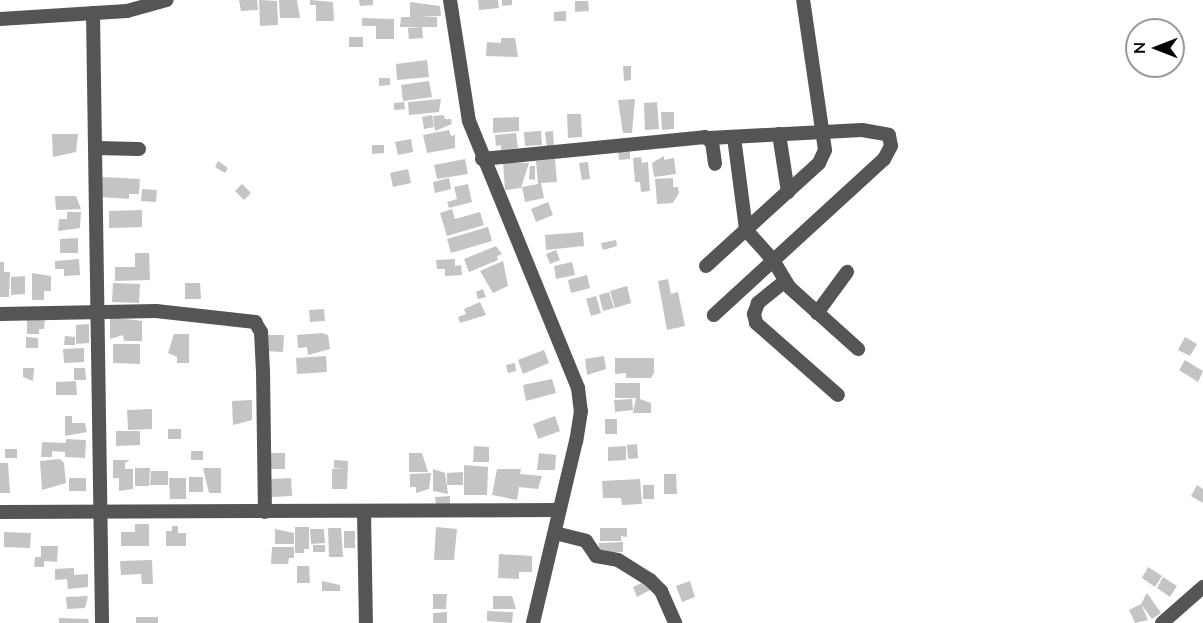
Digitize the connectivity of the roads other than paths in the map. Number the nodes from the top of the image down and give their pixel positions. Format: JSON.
{"nodes":[{"id":1,"x":167,"y":0,"type":"edge"},
{"id":2,"x":450,"y":0,"type":"edge"},
{"id":3,"x":803,"y":0,"type":"edge"},
{"id":4,"x":93,"y":13,"type":"junction"},
{"id":5,"x":0,"y":19,"type":"edge"},
{"id":6,"x":822,"y":131,"type":"junction"},
{"id":7,"x":779,"y":134,"type":"junction"},
{"id":8,"x":734,"y":136,"type":"junction"},
{"id":9,"x":709,"y":138,"type":"junction"},
{"id":10,"x":95,"y":148,"type":"junction"},
{"id":11,"x":139,"y":149,"type":"dead end"},
{"id":12,"x":482,"y":159,"type":"junction"},
{"id":13,"x":715,"y":164,"type":"dead end"},
{"id":14,"x":788,"y":192,"type":"junction"},
{"id":15,"x":746,"y":230,"type":"junction"},
{"id":16,"x":773,"y":260,"type":"junction"},
{"id":17,"x":706,"y":266,"type":"dead end"},
{"id":18,"x":847,"y":272,"type":"dead end"},
{"id":19,"x":785,"y":281,"type":"junction"},
{"id":20,"x":100,"y":311,"type":"junction"},
{"id":21,"x":817,"y":313,"type":"junction"},
{"id":22,"x":0,"y":314,"type":"edge"},
{"id":23,"x":714,"y":315,"type":"dead end"},
{"id":24,"x":858,"y":349,"type":"dead end"},
{"id":25,"x":838,"y":395,"type":"dead end"},
{"id":26,"x":559,"y":510,"type":"junction"},
{"id":27,"x":102,"y":511,"type":"junction"},
{"id":28,"x":0,"y":512,"type":"edge"},
{"id":29,"x":265,"y":512,"type":"junction"},
{"id":30,"x":364,"y":512,"type":"junction"},
{"id":31,"x":555,"y":533,"type":"junction"},
{"id":32,"x":1203,"y":587,"type":"edge"},
{"id":33,"x":102,"y":623,"type":"edge"},
{"id":34,"x":366,"y":623,"type":"edge"},
{"id":35,"x":533,"y":623,"type":"edge"},
{"id":36,"x":675,"y":623,"type":"edge"},
{"id":37,"x":1162,"y":623,"type":"edge"}],
"edges":[{"from":1,"to":4,"type":"street"},
{"from":2,"to":12,"type":"street"},
{"from":3,"to":6,"type":"street"},
{"from":4,"to":5,"type":"street"},
{"from":4,"to":10,"type":"street"},
{"from":6,"to":7,"type":"street"},
{"from":6,"to":14,"type":"street"},
{"from":6,"to":16,"type":"street"},
{"from":7,"to":8,"type":"street"},
{"from":7,"to":14,"type":"street"},
{"from":8,"to":9,"type":"street"},
{"from":8,"to":15,"type":"street"},
{"from":9,"to":12,"type":"street"},
{"from":9,"to":13,"type":"street"},
{"from":10,"to":11,"type":"street"},
{"from":10,"to":20,"type":"street"},
{"from":12,"to":26,"type":"street"},
{"from":14,"to":15,"type":"street"},
{"from":15,"to":16,"type":"street"},
{"from":15,"to":17,"type":"street"},
{"from":16,"to":19,"type":"street"},
{"from":16,"to":23,"type":"street"},
{"from":18,"to":21,"type":"street"},
{"from":19,"to":21,"type":"street"},
{"from":19,"to":25,"type":"street"},
{"from":20,"to":22,"type":"street"},
{"from":20,"to":27,"type":"street"},
{"from":20,"to":29,"type":"street"},
{"from":21,"to":24,"type":"street"},
{"from":26,"to":30,"type":"street"},
{"from":26,"to":31,"type":"street"},
{"from":27,"to":28,"type":"street"},
{"from":27,"to":29,"type":"street"},
{"from":27,"to":33,"type":"street"},
{"from":29,"to":30,"type":"street"},
{"from":30,"to":34,"type":"street"},
{"from":31,"to":35,"type":"street"},
{"from":31,"to":36,"type":"street"},
{"from":32,"to":37,"type":"street"}]}
